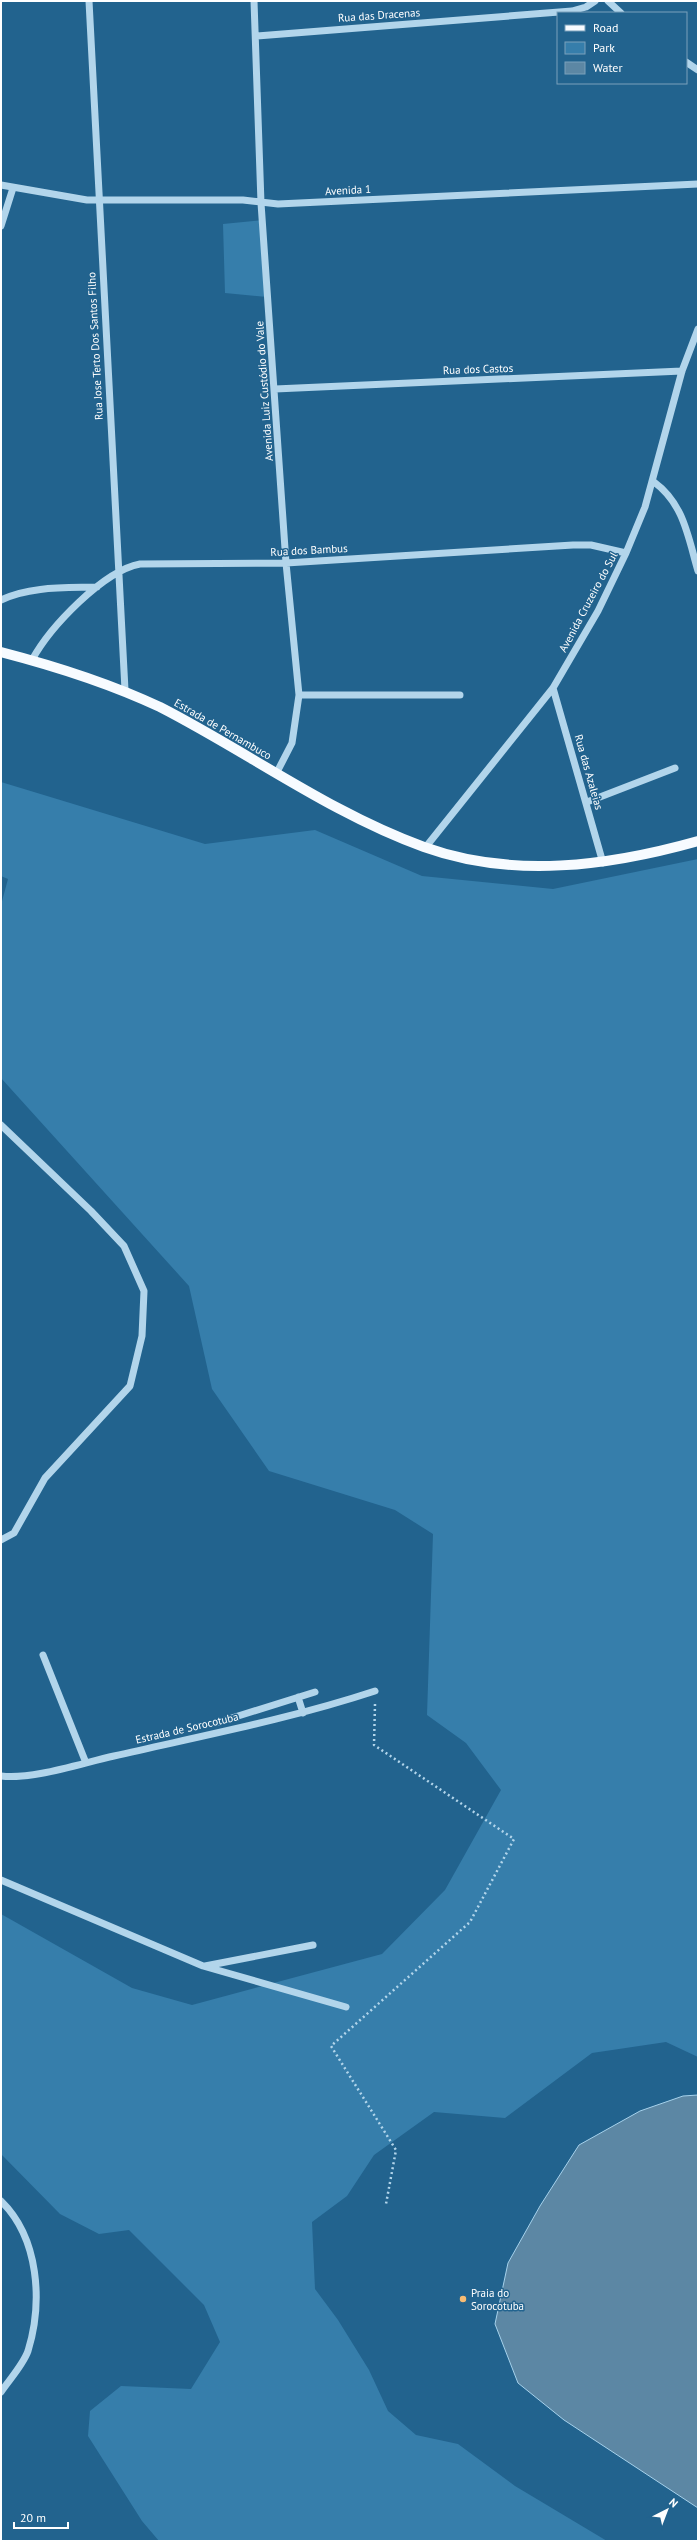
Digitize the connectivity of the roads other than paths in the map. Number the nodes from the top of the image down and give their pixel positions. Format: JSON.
{"nodes":[{"id":1,"x":89,"y":1,"type":"edge"},
{"id":2,"x":254,"y":1,"type":"edge"},
{"id":3,"x":595,"y":1,"type":"edge"},
{"id":4,"x":608,"y":1,"type":"edge"},
{"id":5,"x":557,"y":12,"type":"edge"},
{"id":6,"x":559,"y":12,"type":"edge"},
{"id":7,"x":620,"y":12,"type":"edge"},
{"id":8,"x":257,"y":36,"type":"junction"},
{"id":9,"x":687,"y":63,"type":"edge"},
{"id":10,"x":698,"y":70,"type":"edge"},
{"id":11,"x":698,"y":184,"type":"edge"},
{"id":12,"x":1,"y":185,"type":"edge"},
{"id":13,"x":13,"y":188,"type":"junction"},
{"id":14,"x":98,"y":201,"type":"junction"},
{"id":15,"x":261,"y":203,"type":"junction"},
{"id":16,"x":1,"y":226,"type":"edge"},
{"id":17,"x":698,"y":329,"type":"edge"},
{"id":18,"x":682,"y":371,"type":"junction"},
{"id":19,"x":275,"y":389,"type":"junction"},
{"id":20,"x":654,"y":482,"type":"junction"},
{"id":21,"x":626,"y":553,"type":"junction"},
{"id":22,"x":286,"y":563,"type":"junction"},
{"id":23,"x":119,"y":570,"type":"junction"},
{"id":24,"x":698,"y":571,"type":"edge"},
{"id":25,"x":97,"y":586,"type":"junction"},
{"id":26,"x":1,"y":600,"type":"edge"},
{"id":27,"x":1,"y":652,"type":"edge"},
{"id":28,"x":32,"y":660,"type":"junction"},
{"id":29,"x":553,"y":688,"type":"junction"},
{"id":30,"x":125,"y":690,"type":"junction"},
{"id":31,"x":299,"y":695,"type":"junction"},
{"id":32,"x":460,"y":695,"type":"dead end"},
{"id":33,"x":675,"y":768,"type":"dead end"},
{"id":34,"x":276,"y":774,"type":"junction"},
{"id":35,"x":587,"y":802,"type":"junction"},
{"id":36,"x":698,"y":841,"type":"edge"},
{"id":37,"x":425,"y":848,"type":"junction"},
{"id":38,"x":603,"y":863,"type":"junction"},
{"id":39,"x":1,"y":1126,"type":"edge"},
{"id":40,"x":1,"y":1540,"type":"edge"},
{"id":41,"x":43,"y":1655,"type":"dead end"},
{"id":42,"x":375,"y":1691,"type":"road end"},
{"id":43,"x":315,"y":1692,"type":"dead end"},
{"id":44,"x":298,"y":1698,"type":"junction"},
{"id":45,"x":303,"y":1713,"type":"junction"},
{"id":46,"x":219,"y":1722,"type":"dead end"},
{"id":47,"x":86,"y":1762,"type":"junction"},
{"id":48,"x":1,"y":1776,"type":"edge"},
{"id":49,"x":1,"y":1880,"type":"edge"},
{"id":50,"x":313,"y":1945,"type":"dead end"},
{"id":51,"x":203,"y":1966,"type":"junction"},
{"id":52,"x":346,"y":2007,"type":"dead end"},
{"id":53,"x":1,"y":2201,"type":"edge"},
{"id":54,"x":1,"y":2392,"type":"edge"}],
"edges":[{"from":1,"to":14,"type":"street","name":"Rua Jose Terto Dos Santos Filho"},
{"from":2,"to":8,"type":"street","name":"Avenida Luiz Custódio do Vale"},
{"from":3,"to":6,"type":"street","name":"Rua das Dracenas"},
{"from":4,"to":7,"type":"street"},
{"from":5,"to":8,"type":"street","name":"Rua das Dracenas"},
{"from":8,"to":15,"type":"street","name":"Avenida Luiz Custódio do Vale"},
{"from":9,"to":10,"type":"street"},
{"from":11,"to":15,"type":"street","name":"Avenida 1"},
{"from":12,"to":13,"type":"street","name":"Avenida 1"},
{"from":13,"to":14,"type":"street","name":"Avenida 1"},
{"from":13,"to":16,"type":"street"},
{"from":14,"to":15,"type":"street","name":"Avenida 1"},
{"from":14,"to":23,"type":"street","name":"Rua Jose Terto Dos Santos Filho"},
{"from":15,"to":19,"type":"street","name":"Avenida Luiz Custódio do Vale"},
{"from":17,"to":18,"type":"street","name":"Avenida Cruzeiro do Sul"},
{"from":18,"to":19,"type":"street","name":"Rua dos Castos"},
{"from":18,"to":20,"type":"street","name":"Avenida Cruzeiro do Sul"},
{"from":19,"to":22,"type":"street","name":"Avenida Luiz Custódio do Vale"},
{"from":20,"to":21,"type":"street","name":"Avenida Cruzeiro do Sul"},
{"from":20,"to":24,"type":"street"},
{"from":21,"to":22,"type":"street","name":"Rua dos Bambus"},
{"from":21,"to":29,"type":"street","name":"Avenida Cruzeiro do Sul"},
{"from":22,"to":23,"type":"street","name":"Rua dos Bambus"},
{"from":22,"to":31,"type":"street","name":"Avenida Luiz Custódio do Vale"},
{"from":23,"to":25,"type":"street","name":"Rua dos Bambus"},
{"from":23,"to":30,"type":"street","name":"Rua Jose Terto Dos Santos Filho"},
{"from":25,"to":26,"type":"street"},
{"from":25,"to":28,"type":"street","name":"Rua dos Bambus"},
{"from":27,"to":28,"type":"main road","name":"Estrada de Pernambuco"},
{"from":28,"to":30,"type":"main road","name":"Estrada de Pernambuco"},
{"from":29,"to":35,"type":"street","name":"Rua das Azaleias"},
{"from":29,"to":37,"type":"street","name":"Avenida Cruzeiro do Sul"},
{"from":30,"to":34,"type":"main road","name":"Estrada de Pernambuco"},
{"from":31,"to":32,"type":"street"},
{"from":31,"to":34,"type":"street","name":"Avenida Luiz Custódio do Vale"},
{"from":33,"to":35,"type":"street"},
{"from":34,"to":37,"type":"main road","name":"Estrada de Pernambuco"},
{"from":35,"to":38,"type":"street","name":"Rua das Azaleias"},
{"from":36,"to":38,"type":"main road","name":"Estrada de Pernambuco"},
{"from":37,"to":38,"type":"main road","name":"Estrada de Pernambuco"},
{"from":39,"to":40,"type":"street"},
{"from":41,"to":47,"type":"street"},
{"from":42,"to":45,"type":"street","name":"Estrada de Sorocotuba"},
{"from":43,"to":44,"type":"street"},
{"from":44,"to":45,"type":"street"},
{"from":44,"to":46,"type":"street"},
{"from":45,"to":47,"type":"street","name":"Estrada de Sorocotuba"},
{"from":47,"to":48,"type":"street","name":"Estrada de Sorocotuba"},
{"from":49,"to":51,"type":"street"},
{"from":50,"to":51,"type":"street"},
{"from":51,"to":52,"type":"street"},
{"from":53,"to":54,"type":"street"}]}
